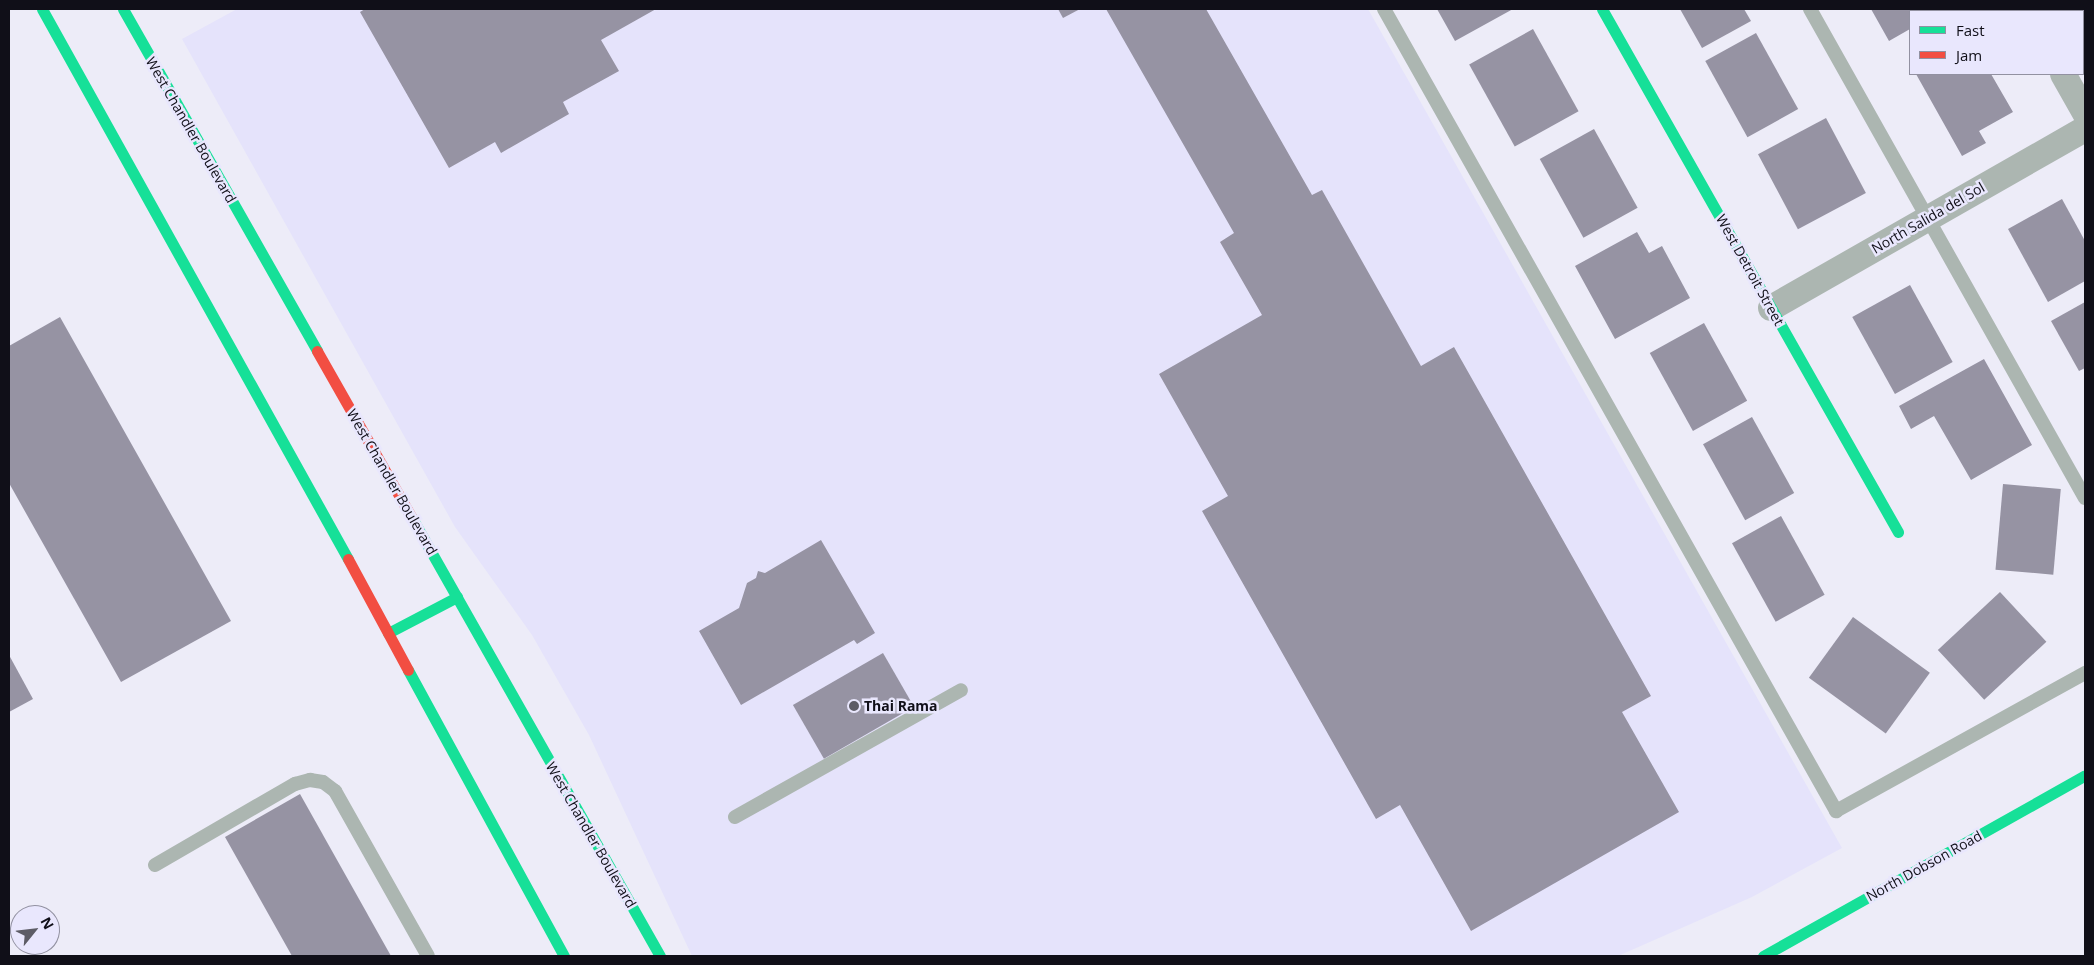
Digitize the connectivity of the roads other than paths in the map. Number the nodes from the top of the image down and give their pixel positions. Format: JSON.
{"nodes":[{"id":1,"x":42,"y":9,"type":"edge"},
{"id":2,"x":123,"y":9,"type":"edge"},
{"id":3,"x":1384,"y":9,"type":"edge"},
{"id":4,"x":1602,"y":9,"type":"edge"},
{"id":5,"x":1810,"y":9,"type":"edge"},
{"id":6,"x":2064,"y":75,"type":"edge"},
{"id":7,"x":2085,"y":113,"type":"edge"},
{"id":8,"x":2085,"y":129,"type":"edge"},
{"id":9,"x":1928,"y":219,"type":"junction"},
{"id":10,"x":1771,"y":308,"type":"junction"},
{"id":11,"x":2085,"y":498,"type":"edge"},
{"id":12,"x":1898,"y":532,"type":"dead end"},
{"id":13,"x":457,"y":597,"type":"junction"},
{"id":14,"x":388,"y":634,"type":"junction"},
{"id":15,"x":2085,"y":673,"type":"edge"},
{"id":16,"x":961,"y":690,"type":"dead end"},
{"id":17,"x":2085,"y":775,"type":"edge"},
{"id":18,"x":735,"y":817,"type":"dead end"},
{"id":19,"x":155,"y":865,"type":"dead end"},
{"id":20,"x":428,"y":956,"type":"edge"},
{"id":21,"x":564,"y":956,"type":"edge"},
{"id":22,"x":660,"y":956,"type":"edge"},
{"id":23,"x":1763,"y":956,"type":"edge"}],
"edges":[{"from":1,"to":14,"type":"main road"},
{"from":2,"to":13,"type":"main road","name":"West Chandler Boulevard"},
{"from":3,"to":15,"type":"lane"},
{"from":4,"to":10,"type":"main road","name":"West Detroit Street"},
{"from":5,"to":9,"type":"lane"},
{"from":6,"to":7,"type":"street"},
{"from":8,"to":9,"type":"street","name":"North Salida del Sol"},
{"from":9,"to":10,"type":"street","name":"North Salida del Sol"},
{"from":9,"to":11,"type":"lane"},
{"from":10,"to":12,"type":"main road","name":"West Detroit Street"},
{"from":13,"to":14,"type":"main road"},
{"from":13,"to":22,"type":"main road","name":"West Chandler Boulevard"},
{"from":14,"to":21,"type":"main road"},
{"from":16,"to":18,"type":"lane"},
{"from":17,"to":23,"type":"main road","name":"North Dobson Road"},
{"from":19,"to":20,"type":"lane"}]}
